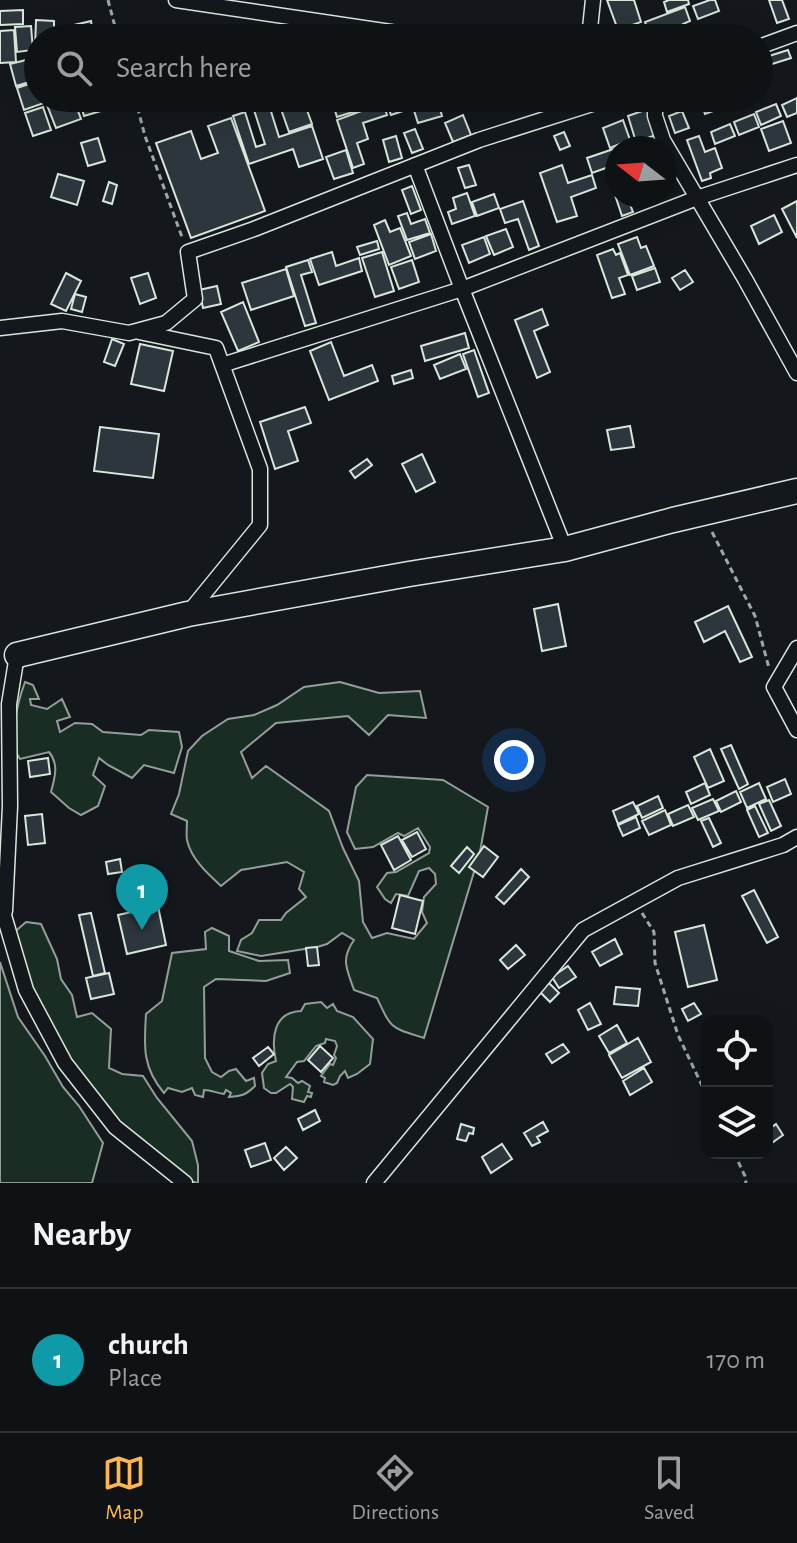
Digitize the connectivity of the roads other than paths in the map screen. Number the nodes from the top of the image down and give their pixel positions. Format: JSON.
{"nodes":[{"id":1,"x":176,"y":0,"type":"edge"},
{"id":2,"x":593,"y":0,"type":"edge"},
{"id":3,"x":337,"y":24,"type":"edge"},
{"id":4,"x":590,"y":24,"type":"edge"},
{"id":5,"x":797,"y":33,"type":"edge"},
{"id":6,"x":773,"y":42,"type":"edge"},
{"id":7,"x":556,"y":112,"type":"edge"},
{"id":8,"x":655,"y":112,"type":"edge"},
{"id":9,"x":415,"y":165,"type":"junction"},
{"id":10,"x":797,"y":165,"type":"edge"},
{"id":11,"x":697,"y":198,"type":"junction"},
{"id":12,"x":462,"y":289,"type":"junction"},
{"id":13,"x":0,"y":328,"type":"edge"},
{"id":14,"x":135,"y":331,"type":"junction"},
{"id":15,"x":222,"y":365,"type":"junction"},
{"id":16,"x":797,"y":373,"type":"edge"},
{"id":17,"x":797,"y":491,"type":"edge"},
{"id":18,"x":565,"y":549,"type":"junction"},
{"id":19,"x":188,"y":614,"type":"junction"},
{"id":20,"x":797,"y":648,"type":"edge"},
{"id":21,"x":17,"y":655,"type":"joint"},
{"id":22,"x":797,"y":730,"type":"edge"},
{"id":23,"x":797,"y":837,"type":"edge"},
{"id":24,"x":3,"y":909,"type":"edge"},
{"id":25,"x":185,"y":1183,"type":"edge"},
{"id":26,"x":374,"y":1183,"type":"edge"}],
"edges":[{"from":1,"to":3,"type":"street"},
{"from":2,"to":4,"type":"street"},
{"from":5,"to":6,"type":"street"},
{"from":7,"to":9,"type":"street"},
{"from":8,"to":11,"type":"street"},
{"from":9,"to":12,"type":"street"},
{"from":9,"to":14,"type":"street"},
{"from":10,"to":11,"type":"street"},
{"from":11,"to":12,"type":"street"},
{"from":11,"to":16,"type":"street"},
{"from":12,"to":15,"type":"street"},
{"from":12,"to":18,"type":"street"},
{"from":13,"to":14,"type":"street"},
{"from":14,"to":15,"type":"street"},
{"from":15,"to":19,"type":"street"},
{"from":17,"to":18,"type":"main road"},
{"from":18,"to":19,"type":"main road"},
{"from":19,"to":21,"type":"main road"},
{"from":20,"to":22,"type":"street"},
{"from":21,"to":24,"type":"street"},
{"from":23,"to":26,"type":"street"},
{"from":24,"to":25,"type":"street"}]}
